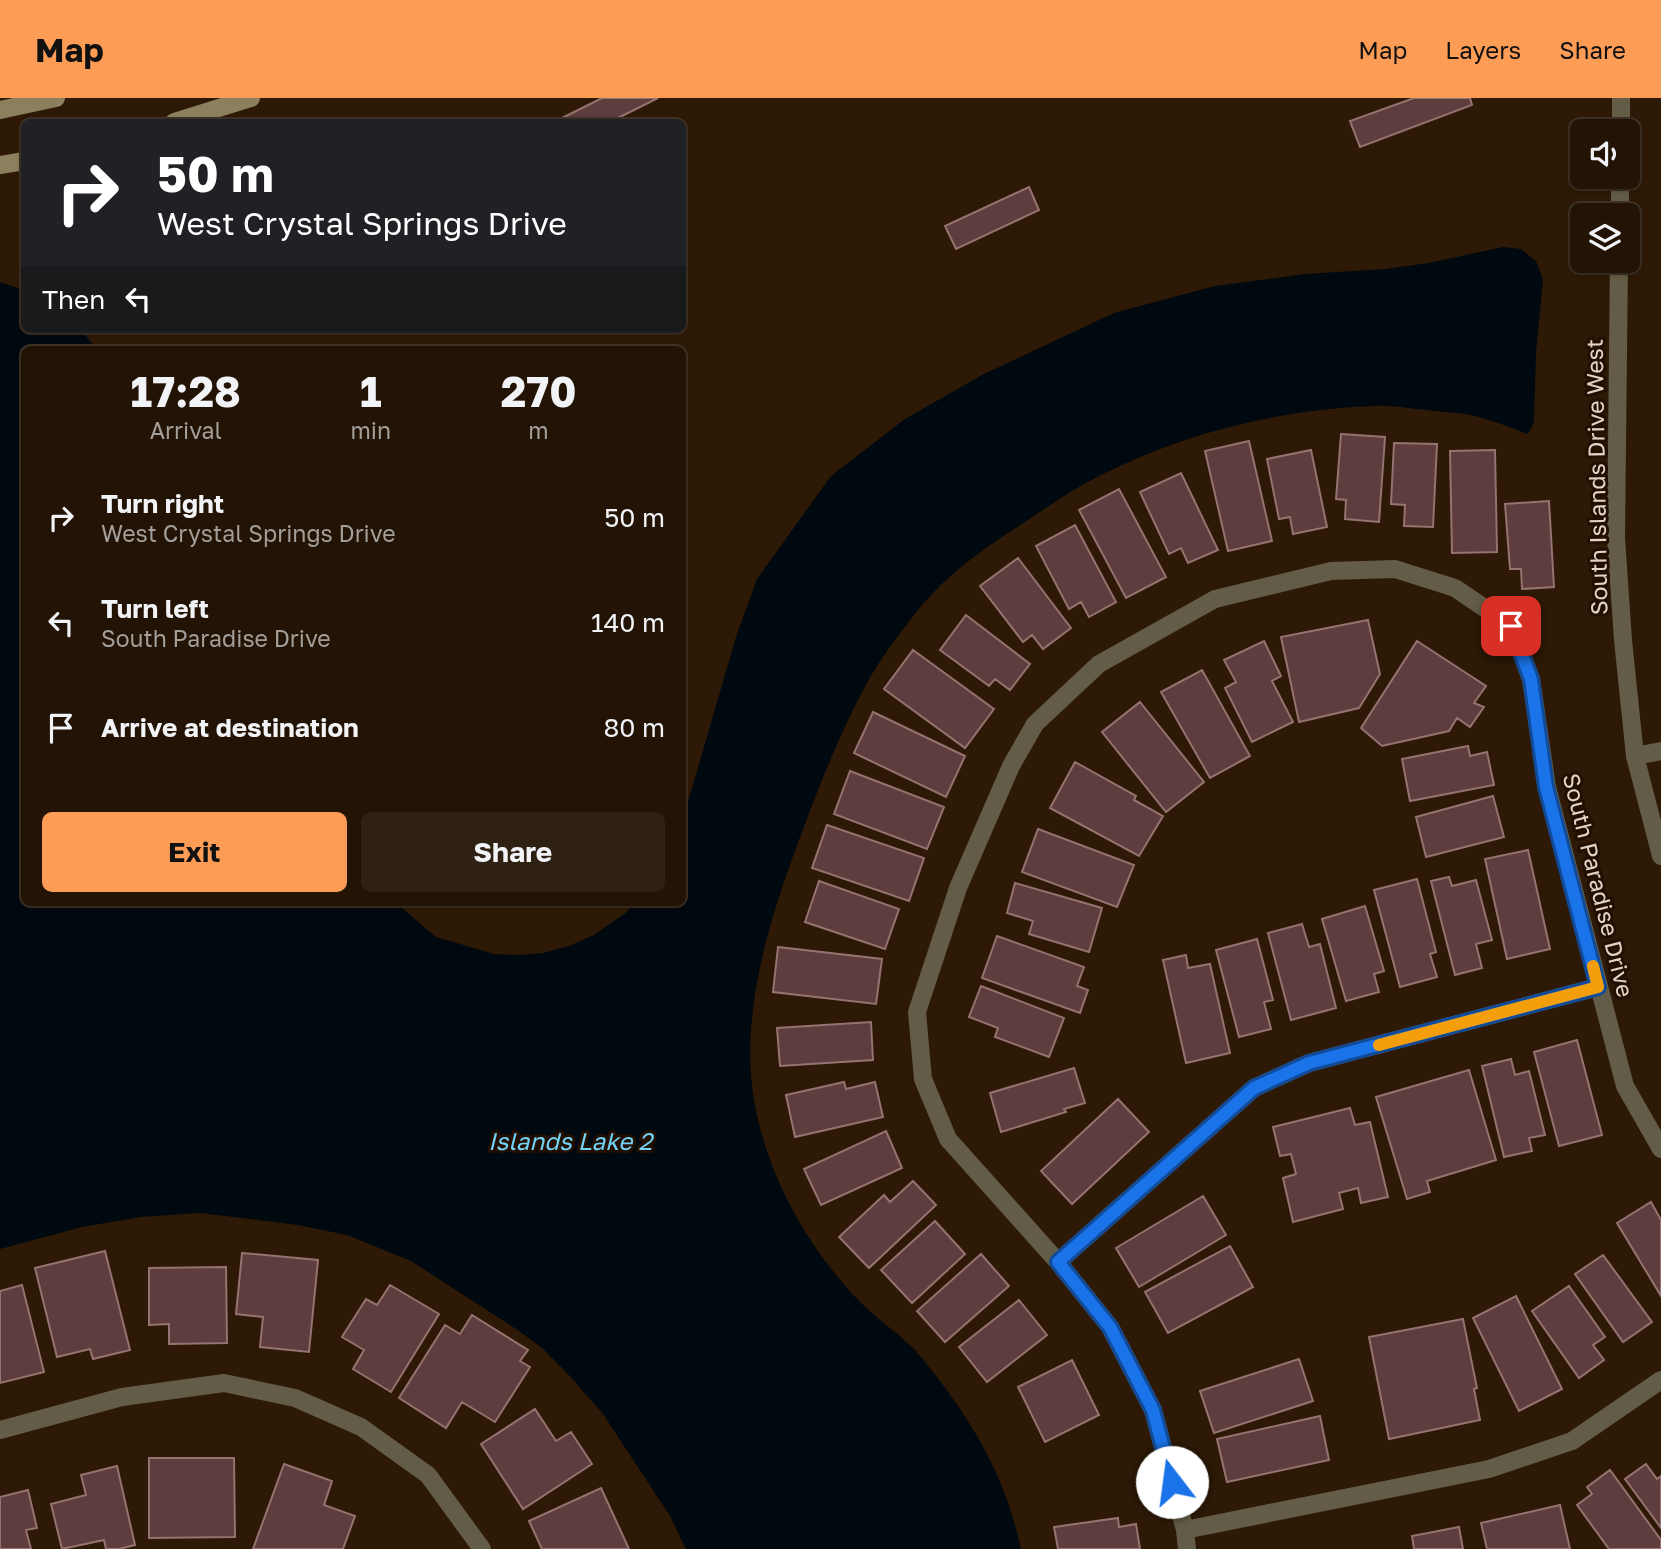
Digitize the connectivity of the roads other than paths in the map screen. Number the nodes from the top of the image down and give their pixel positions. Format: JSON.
{"nodes":[{"id":1,"x":56,"y":98,"type":"edge"},
{"id":2,"x":251,"y":98,"type":"edge"},
{"id":3,"x":1621,"y":98,"type":"edge"},
{"id":4,"x":0,"y":110,"type":"edge"},
{"id":5,"x":184,"y":119,"type":"edge"},
{"id":6,"x":1621,"y":119,"type":"edge"},
{"id":7,"x":21,"y":162,"type":"edge"},
{"id":8,"x":0,"y":165,"type":"edge"},
{"id":9,"x":1619,"y":273,"type":"edge"},
{"id":10,"x":1661,"y":751,"type":"edge"},
{"id":11,"x":1635,"y":756,"type":"junction"},
{"id":12,"x":1661,"y":856,"type":"edge"},
{"id":13,"x":1598,"y":987,"type":"junction"},
{"id":14,"x":1661,"y":1149,"type":"edge"},
{"id":15,"x":1058,"y":1262,"type":"junction"},
{"id":16,"x":1661,"y":1380,"type":"edge"},
{"id":17,"x":0,"y":1430,"type":"edge"},
{"id":18,"x":1185,"y":1530,"type":"junction"},
{"id":19,"x":482,"y":1549,"type":"edge"},
{"id":20,"x":1187,"y":1549,"type":"edge"}],
"edges":[{"from":1,"to":4,"type":"main road"},
{"from":2,"to":5,"type":"main road"},
{"from":3,"to":6,"type":"street"},
{"from":7,"to":8,"type":"main road"},
{"from":9,"to":11,"type":"street","name":"South Islands Drive West"},
{"from":10,"to":11,"type":"street"},
{"from":11,"to":12,"type":"street","name":"South Islands Drive West"},
{"from":13,"to":14,"type":"street","name":"South Paradise Drive"},
{"from":13,"to":15,"type":"street"},
{"from":13,"to":15,"type":"street","name":"South Paradise Drive"},
{"from":15,"to":18,"type":"street"},
{"from":16,"to":18,"type":"street"},
{"from":17,"to":19,"type":"street"},
{"from":18,"to":20,"type":"street"}]}
